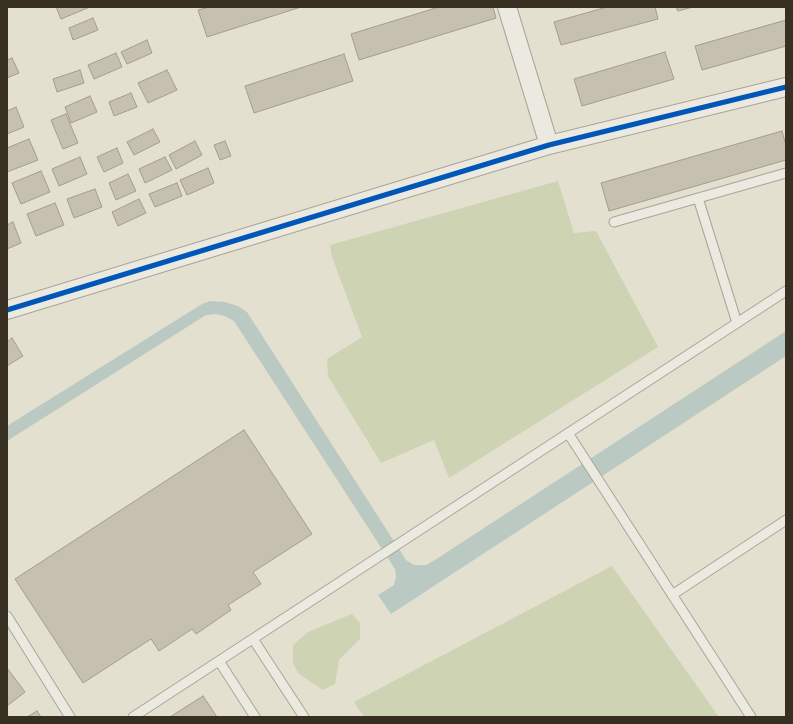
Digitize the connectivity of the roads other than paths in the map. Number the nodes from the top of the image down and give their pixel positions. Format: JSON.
{"nodes":[{"id":1,"x":507,"y":7,"type":"edge"},
{"id":2,"x":786,"y":87,"type":"edge"},
{"id":3,"x":549,"y":145,"type":"junction"},
{"id":4,"x":786,"y":173,"type":"edge"},
{"id":5,"x":698,"y":198,"type":"junction"},
{"id":6,"x":614,"y":222,"type":"dead end"},
{"id":7,"x":786,"y":291,"type":"edge"},
{"id":8,"x":7,"y":310,"type":"edge"},
{"id":9,"x":737,"y":323,"type":"junction"},
{"id":10,"x":568,"y":433,"type":"junction"},
{"id":11,"x":786,"y":520,"type":"edge"},
{"id":12,"x":672,"y":595,"type":"junction"},
{"id":13,"x":7,"y":616,"type":"edge"},
{"id":14,"x":253,"y":639,"type":"junction"},
{"id":15,"x":219,"y":661,"type":"junction"},
{"id":16,"x":70,"y":717,"type":"edge"},
{"id":17,"x":133,"y":717,"type":"edge"},
{"id":18,"x":255,"y":717,"type":"edge"},
{"id":19,"x":304,"y":717,"type":"edge"},
{"id":20,"x":752,"y":717,"type":"edge"}],
"edges":[{"from":1,"to":3,"type":"street"},
{"from":2,"to":3,"type":"street"},
{"from":3,"to":8,"type":"street"},
{"from":4,"to":5,"type":"lane"},
{"from":5,"to":6,"type":"lane"},
{"from":5,"to":9,"type":"lane"},
{"from":7,"to":9,"type":"lane"},
{"from":9,"to":10,"type":"lane"},
{"from":10,"to":12,"type":"lane"},
{"from":10,"to":14,"type":"lane"},
{"from":11,"to":12,"type":"lane"},
{"from":12,"to":20,"type":"lane"},
{"from":13,"to":16,"type":"lane"},
{"from":14,"to":15,"type":"lane"},
{"from":14,"to":19,"type":"lane"},
{"from":15,"to":17,"type":"lane"},
{"from":15,"to":18,"type":"lane"}]}
